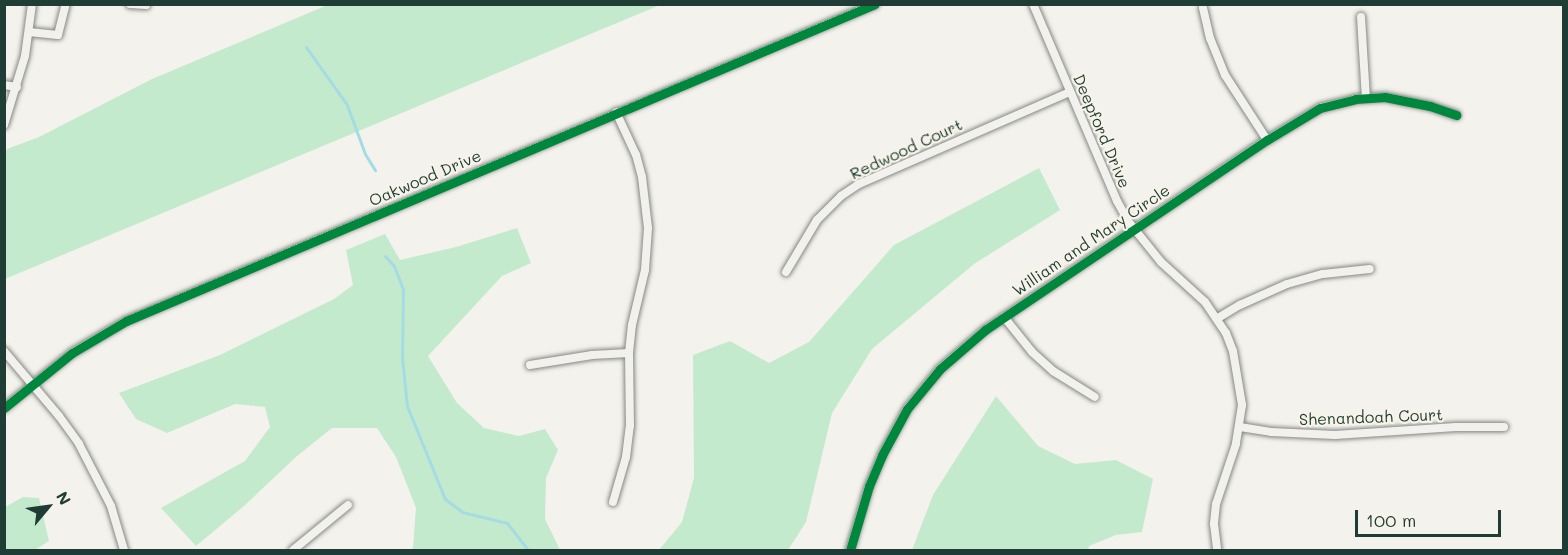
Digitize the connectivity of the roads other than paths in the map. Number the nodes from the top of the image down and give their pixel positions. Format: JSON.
{"nodes":[{"id":1,"x":32,"y":4,"type":"edge"},
{"id":2,"x":66,"y":4,"type":"edge"},
{"id":3,"x":130,"y":4,"type":"edge"},
{"id":4,"x":875,"y":4,"type":"edge"},
{"id":5,"x":1033,"y":4,"type":"edge"},
{"id":6,"x":146,"y":5,"type":"edge"},
{"id":7,"x":1203,"y":8,"type":"dead end"},
{"id":8,"x":1361,"y":17,"type":"dead end"},
{"id":9,"x":29,"y":32,"type":"junction"},
{"id":10,"x":4,"y":85,"type":"edge"},
{"id":11,"x":16,"y":87,"type":"junction"},
{"id":12,"x":1070,"y":92,"type":"junction"},
{"id":13,"x":1366,"y":98,"type":"junction"},
{"id":14,"x":616,"y":112,"type":"junction"},
{"id":15,"x":1456,"y":115,"type":"dead end"},
{"id":16,"x":4,"y":125,"type":"edge"},
{"id":17,"x":1268,"y":140,"type":"junction"},
{"id":18,"x":1133,"y":229,"type":"junction"},
{"id":19,"x":1370,"y":269,"type":"dead end"},
{"id":20,"x":786,"y":272,"type":"dead end"},
{"id":21,"x":1004,"y":317,"type":"junction"},
{"id":22,"x":1218,"y":318,"type":"junction"},
{"id":23,"x":4,"y":351,"type":"edge"},
{"id":24,"x":629,"y":353,"type":"junction"},
{"id":25,"x":530,"y":365,"type":"dead end"},
{"id":26,"x":32,"y":384,"type":"junction"},
{"id":27,"x":1095,"y":397,"type":"dead end"},
{"id":28,"x":4,"y":408,"type":"edge"},
{"id":29,"x":1240,"y":427,"type":"junction"},
{"id":30,"x":1504,"y":428,"type":"dead end"},
{"id":31,"x":613,"y":502,"type":"dead end"},
{"id":32,"x":348,"y":505,"type":"dead end"},
{"id":33,"x":124,"y":550,"type":"edge"},
{"id":34,"x":293,"y":550,"type":"edge"},
{"id":35,"x":850,"y":550,"type":"edge"},
{"id":36,"x":1217,"y":550,"type":"edge"}],
"edges":[{"from":1,"to":9,"type":"street"},
{"from":2,"to":9,"type":"street"},
{"from":3,"to":6,"type":"street"},
{"from":4,"to":14,"type":"street","name":"Oakwood Drive"},
{"from":5,"to":12,"type":"street","name":"Deepford Drive"},
{"from":7,"to":17,"type":"street"},
{"from":8,"to":13,"type":"street"},
{"from":9,"to":11,"type":"street"},
{"from":10,"to":11,"type":"street"},
{"from":11,"to":16,"type":"street"},
{"from":12,"to":18,"type":"street","name":"Deepford Drive"},
{"from":12,"to":20,"type":"street","name":"Redwood Court"},
{"from":13,"to":15,"type":"street","name":"William and Mary Circle"},
{"from":13,"to":17,"type":"street","name":"William and Mary Circle"},
{"from":14,"to":24,"type":"street"},
{"from":14,"to":26,"type":"street","name":"Oakwood Drive"},
{"from":17,"to":18,"type":"street","name":"William and Mary Circle"},
{"from":18,"to":21,"type":"street","name":"William and Mary Circle"},
{"from":18,"to":22,"type":"street","name":"Deepford Drive"},
{"from":19,"to":22,"type":"street"},
{"from":21,"to":27,"type":"street"},
{"from":21,"to":35,"type":"street","name":"William and Mary Circle"},
{"from":22,"to":29,"type":"street","name":"Deepford Drive"},
{"from":23,"to":26,"type":"street"},
{"from":24,"to":25,"type":"street"},
{"from":24,"to":31,"type":"street"},
{"from":26,"to":28,"type":"street","name":"Oakwood Drive"},
{"from":26,"to":33,"type":"street"},
{"from":29,"to":30,"type":"street","name":"Shenandoah Court"},
{"from":29,"to":36,"type":"street","name":"Deepford Drive"},
{"from":32,"to":34,"type":"street"}]}
